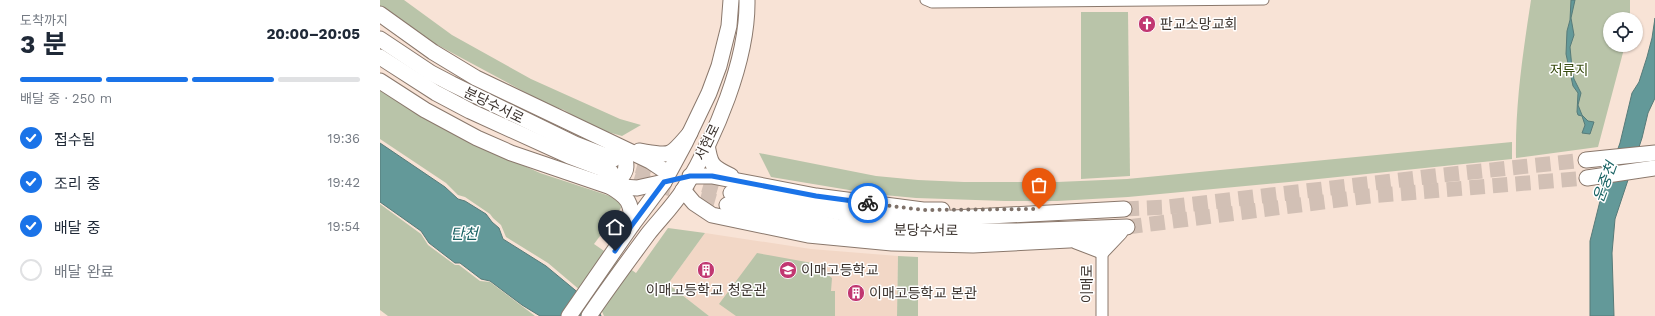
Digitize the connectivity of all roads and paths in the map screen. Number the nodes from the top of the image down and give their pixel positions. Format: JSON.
{"nodes":[{"id":1,"x":731,"y":0,"type":"edge"},
{"id":2,"x":747,"y":0,"type":"edge"},
{"id":3,"x":925,"y":0,"type":"edge"},
{"id":4,"x":1264,"y":0,"type":"edge"},
{"id":5,"x":380,"y":14,"type":"edge"},
{"id":6,"x":380,"y":24,"type":"edge"},
{"id":7,"x":380,"y":39,"type":"edge"},
{"id":8,"x":380,"y":57,"type":"edge"},
{"id":9,"x":380,"y":67,"type":"edge"},
{"id":10,"x":380,"y":81,"type":"edge"},
{"id":11,"x":478,"y":97,"type":"junction"},
{"id":12,"x":531,"y":104,"type":"junction"},
{"id":13,"x":515,"y":131,"type":"junction"},
{"id":14,"x":690,"y":133,"type":"junction"},
{"id":15,"x":707,"y":144,"type":"junction"},
{"id":16,"x":1655,"y":153,"type":"edge"},
{"id":17,"x":1593,"y":159,"type":"tunnel mouth"},
{"id":18,"x":614,"y":166,"type":"junction"},
{"id":19,"x":1654,"y":169,"type":"edge"},
{"id":20,"x":563,"y":171,"type":"junction"},
{"id":21,"x":690,"y":176,"type":"junction"},
{"id":22,"x":1591,"y":177,"type":"tunnel mouth"},
{"id":23,"x":673,"y":181,"type":"junction"},
{"id":24,"x":732,"y":193,"type":"junction"},
{"id":25,"x":1124,"y":209,"type":"tunnel mouth"},
{"id":26,"x":632,"y":225,"type":"junction"},
{"id":27,"x":1126,"y":229,"type":"junction"},
{"id":28,"x":1070,"y":240,"type":"junction"},
{"id":29,"x":1102,"y":251,"type":"junction"},
{"id":30,"x":569,"y":316,"type":"edge"},
{"id":31,"x":589,"y":316,"type":"edge"},
{"id":32,"x":1102,"y":316,"type":"edge"}],
"edges":[{"from":1,"to":14,"type":"main road","name":"서현로"},
{"from":2,"to":15,"type":"main road","name":"서현로"},
{"from":3,"to":4,"type":"street"},
{"from":5,"to":12,"type":"main road"},
{"from":6,"to":11,"type":"main road"},
{"from":7,"to":11,"type":"main road","name":"분당수서로"},
{"from":8,"to":13,"type":"main road","name":"분당수서로"},
{"from":9,"to":13,"type":"main road"},
{"from":10,"to":20,"type":"main road"},
{"from":11,"to":18,"type":"main road","name":"분당수서로"},
{"from":12,"to":18,"type":"main road"},
{"from":12,"to":20,"type":"main road"},
{"from":13,"to":18,"type":"main road","name":"분당수서로"},
{"from":14,"to":18,"type":"main road"},
{"from":14,"to":23,"type":"main road","name":"서현로"},
{"from":15,"to":21,"type":"main road","name":"서현로"},
{"from":15,"to":24,"type":"main road"},
{"from":16,"to":17,"type":"main road"},
{"from":18,"to":20,"type":"main road"},
{"from":18,"to":23,"type":"main road"},
{"from":18,"to":23,"type":"main road"},
{"from":18,"to":26,"type":"main road"},
{"from":19,"to":22,"type":"main road"},
{"from":21,"to":23,"type":"main road"},
{"from":21,"to":24,"type":"main road"},
{"from":23,"to":26,"type":"main road","name":"서현로"},
{"from":23,"to":28,"type":"main road"},
{"from":23,"to":31,"type":"main road","name":"서현로"},
{"from":24,"to":25,"type":"main road"},
{"from":24,"to":27,"type":"main road","name":"분당수서로"},
{"from":26,"to":30,"type":"main road","name":"서현로"},
{"from":27,"to":28,"type":"main road"},
{"from":27,"to":29,"type":"main road"},
{"from":28,"to":29,"type":"main road"},
{"from":29,"to":32,"type":"street","name":"이매로"}]}
